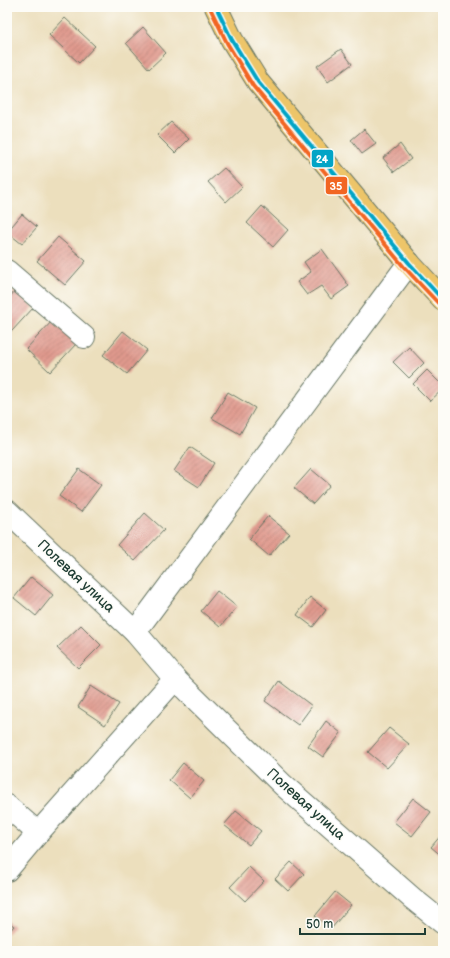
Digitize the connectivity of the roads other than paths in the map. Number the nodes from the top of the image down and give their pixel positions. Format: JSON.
{"nodes":[{"id":1,"x":216,"y":7,"type":"edge"},
{"id":2,"x":409,"y":263,"type":"junction"},
{"id":3,"x":7,"y":271,"type":"edge"},
{"id":4,"x":443,"y":300,"type":"edge"},
{"id":5,"x":84,"y":337,"type":"dead end"},
{"id":6,"x":7,"y":511,"type":"edge"},
{"id":7,"x":135,"y":632,"type":"junction"},
{"id":8,"x":175,"y":679,"type":"junction"},
{"id":9,"x":7,"y":806,"type":"edge"},
{"id":10,"x":38,"y":833,"type":"junction"},
{"id":11,"x":7,"y":870,"type":"edge"},
{"id":12,"x":443,"y":923,"type":"edge"}],
"edges":[{"from":1,"to":2,"type":"main road"},
{"from":2,"to":4,"type":"main road"},
{"from":2,"to":7,"type":"street"},
{"from":3,"to":5,"type":"street"},
{"from":6,"to":7,"type":"street","name":"Полевая улица"},
{"from":7,"to":8,"type":"street","name":"Полевая улица"},
{"from":8,"to":10,"type":"street"},
{"from":8,"to":12,"type":"street","name":"Полевая улица"},
{"from":9,"to":10,"type":"street"},
{"from":10,"to":11,"type":"street"}]}
